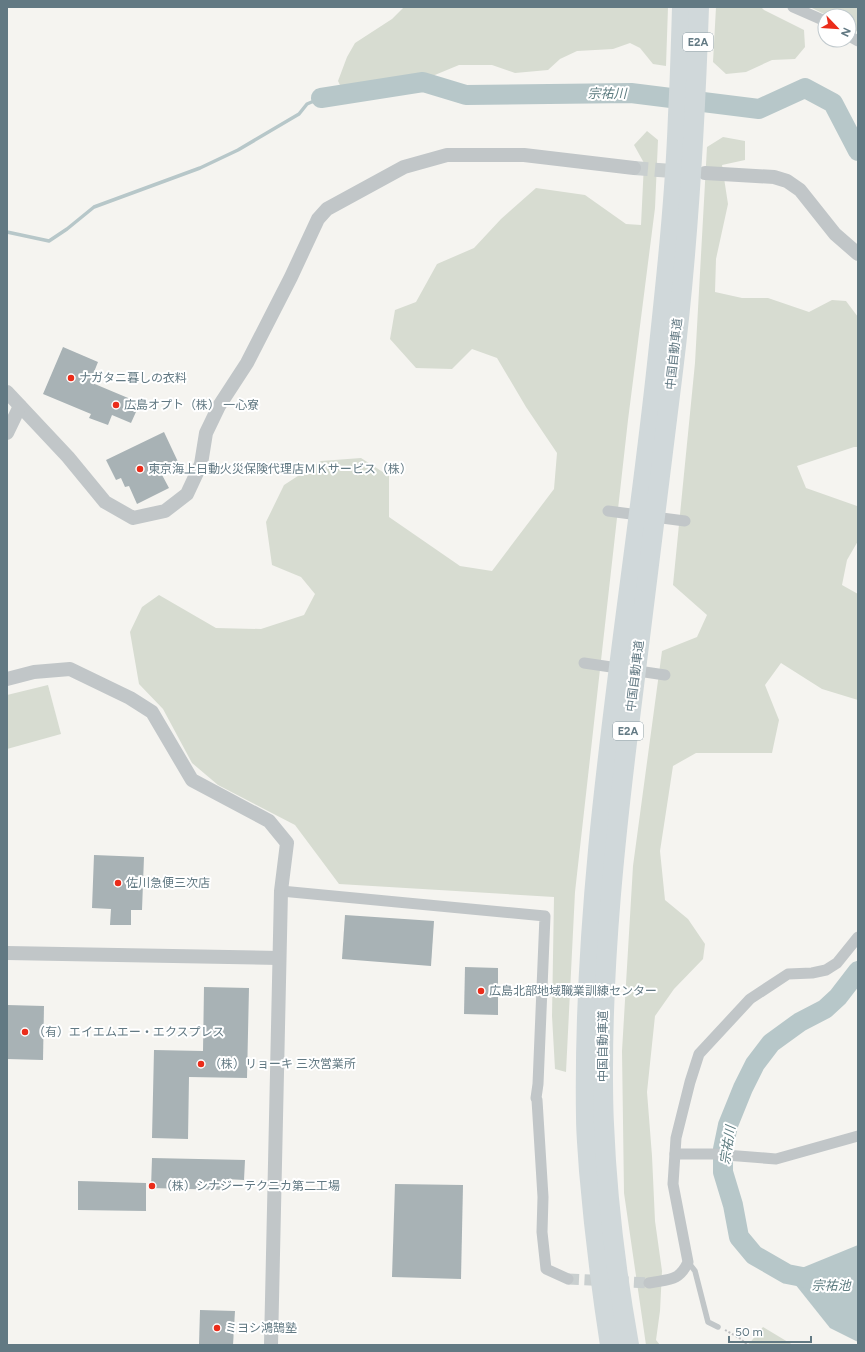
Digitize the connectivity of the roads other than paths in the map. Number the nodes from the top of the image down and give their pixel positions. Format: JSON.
{"nodes":[{"id":1,"x":682,"y":7,"type":"edge"},
{"id":2,"x":699,"y":7,"type":"edge"},
{"id":3,"x":793,"y":7,"type":"edge"},
{"id":4,"x":817,"y":18,"type":"edge"},
{"id":5,"x":688,"y":76,"type":"junction"},
{"id":6,"x":687,"y":118,"type":"junction"},
{"id":7,"x":634,"y":168,"type":"tunnel mouth"},
{"id":8,"x":705,"y":174,"type":"dead end"},
{"id":9,"x":858,"y":254,"type":"edge"},
{"id":10,"x":7,"y":392,"type":"edge"},
{"id":11,"x":20,"y":406,"type":"junction"},
{"id":12,"x":7,"y":433,"type":"edge"},
{"id":13,"x":608,"y":511,"type":"dead end"},
{"id":14,"x":685,"y":521,"type":"dead end"},
{"id":15,"x":584,"y":663,"type":"dead end"},
{"id":16,"x":664,"y":675,"type":"dead end"},
{"id":17,"x":7,"y":679,"type":"edge"},
{"id":18,"x":281,"y":891,"type":"junction"},
{"id":19,"x":858,"y":937,"type":"edge"},
{"id":20,"x":7,"y":953,"type":"edge"},
{"id":21,"x":279,"y":958,"type":"junction"},
{"id":22,"x":858,"y":1136,"type":"edge"},
{"id":23,"x":675,"y":1154,"type":"junction"},
{"id":24,"x":688,"y":1262,"type":"junction"},
{"id":25,"x":568,"y":1279,"type":"tunnel mouth"},
{"id":26,"x":649,"y":1284,"type":"tunnel mouth"},
{"id":27,"x":718,"y":1327,"type":"road end"},
{"id":28,"x":271,"y":1345,"type":"edge"},
{"id":29,"x":610,"y":1345,"type":"edge"},
{"id":30,"x":629,"y":1345,"type":"edge"}],
"edges":[{"from":1,"to":5,"type":"highway","name":"中国自動車道","number":"E2A"},
{"from":2,"to":5,"type":"highway","name":"中国自動車道","number":"E2A"},
{"from":3,"to":4,"type":"street"},
{"from":5,"to":6,"type":"highway","name":"中国自動車道","number":"E2A"},
{"from":6,"to":29,"type":"highway","name":"中国自動車道","number":"E2A"},
{"from":6,"to":30,"type":"highway","name":"中国自動車道","number":"E2A"},
{"from":7,"to":11,"type":"street"},
{"from":8,"to":9,"type":"street"},
{"from":10,"to":11,"type":"street"},
{"from":11,"to":12,"type":"street"},
{"from":13,"to":14,"type":"street"},
{"from":15,"to":16,"type":"street"},
{"from":17,"to":18,"type":"street"},
{"from":18,"to":21,"type":"street"},
{"from":18,"to":25,"type":"street"},
{"from":19,"to":23,"type":"street"},
{"from":20,"to":21,"type":"street"},
{"from":21,"to":28,"type":"street"},
{"from":22,"to":23,"type":"street"},
{"from":23,"to":24,"type":"street"},
{"from":24,"to":26,"type":"street"},
{"from":24,"to":27,"type":"lane"}]}
